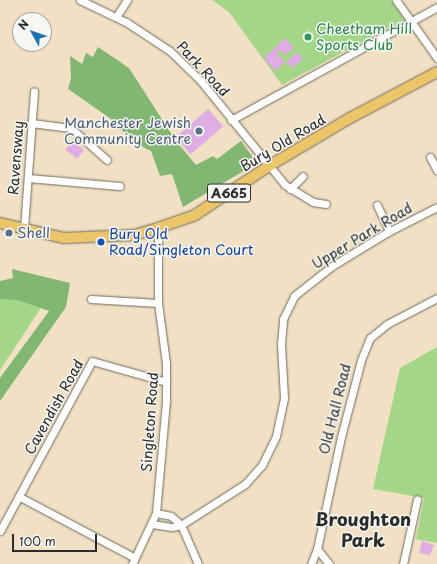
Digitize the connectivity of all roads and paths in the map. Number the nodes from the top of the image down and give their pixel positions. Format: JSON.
{"nodes":[{"id":1,"x":80,"y":0,"type":"edge"},
{"id":2,"x":127,"y":0,"type":"edge"},
{"id":3,"x":396,"y":0,"type":"edge"},
{"id":4,"x":437,"y":7,"type":"edge"},
{"id":5,"x":116,"y":17,"type":"junction"},
{"id":6,"x":411,"y":20,"type":"junction"},
{"id":7,"x":437,"y":58,"type":"edge"},
{"id":8,"x":437,"y":72,"type":"edge"},
{"id":9,"x":34,"y":91,"type":"dead end"},
{"id":10,"x":231,"y":120,"type":"junction"},
{"id":11,"x":31,"y":123,"type":"junction"},
{"id":12,"x":430,"y":157,"type":"dead end"},
{"id":13,"x":107,"y":160,"type":"dead end"},
{"id":14,"x":269,"y":166,"type":"junction"},
{"id":15,"x":437,"y":170,"type":"edge"},
{"id":16,"x":303,"y":176,"type":"dead end"},
{"id":17,"x":28,"y":178,"type":"junction"},
{"id":18,"x":120,"y":186,"type":"dead end"},
{"id":19,"x":290,"y":189,"type":"junction"},
{"id":20,"x":326,"y":204,"type":"dead end"},
{"id":21,"x":377,"y":205,"type":"dead end"},
{"id":22,"x":437,"y":207,"type":"edge"},
{"id":23,"x":0,"y":223,"type":"edge"},
{"id":24,"x":24,"y":228,"type":"junction"},
{"id":25,"x":158,"y":228,"type":"junction"},
{"id":26,"x":389,"y":231,"type":"junction"},
{"id":27,"x":437,"y":298,"type":"edge"},
{"id":28,"x":91,"y":299,"type":"dead end"},
{"id":29,"x":158,"y":303,"type":"junction"},
{"id":30,"x":166,"y":382,"type":"junction"},
{"id":31,"x":20,"y":497,"type":"junction"},
{"id":32,"x":417,"y":500,"type":"dead end"},
{"id":33,"x":156,"y":513,"type":"junction"},
{"id":34,"x":152,"y":524,"type":"junction"},
{"id":35,"x":181,"y":525,"type":"junction"},
{"id":36,"x":0,"y":531,"type":"edge"},
{"id":37,"x":317,"y":549,"type":"junction"},
{"id":38,"x":133,"y":561,"type":"edge"},
{"id":39,"x":198,"y":564,"type":"edge"},
{"id":40,"x":311,"y":564,"type":"edge"},
{"id":41,"x":329,"y":564,"type":"edge"},
{"id":42,"x":403,"y":564,"type":"edge"}],
"edges":[{"from":1,"to":5,"type":"street","name":"Park Road"},
{"from":2,"to":5,"type":"street"},
{"from":3,"to":6,"type":"street"},
{"from":4,"to":6,"type":"street"},
{"from":5,"to":10,"type":"street","name":"Park Road"},
{"from":6,"to":7,"type":"street"},
{"from":6,"to":10,"type":"street"},
{"from":8,"to":14,"type":"main road","name":"Bury Old Road","number":"A665"},
{"from":9,"to":11,"type":"street","name":"Ravensway"},
{"from":10,"to":14,"type":"street","name":"Park Road"},
{"from":11,"to":13,"type":"street"},
{"from":11,"to":17,"type":"street","name":"Ravensway"},
{"from":12,"to":15,"type":"street"},
{"from":14,"to":19,"type":"street","name":"Park Road"},
{"from":14,"to":25,"type":"main road","name":"Bury Old Road","number":"A665"},
{"from":16,"to":19,"type":"street"},
{"from":17,"to":18,"type":"street"},
{"from":17,"to":24,"type":"street","name":"Ravensway"},
{"from":19,"to":20,"type":"street","name":"Park Road"},
{"from":21,"to":26,"type":"street"},
{"from":22,"to":26,"type":"street","name":"Upper Park Road"},
{"from":23,"to":24,"type":"main road","name":"Bury Old Road","number":"A665"},
{"from":24,"to":25,"type":"main road","name":"Bury Old Road","number":"A665"},
{"from":25,"to":29,"type":"street","name":"Singleton Road"},
{"from":26,"to":35,"type":"street","name":"Upper Park Road"},
{"from":27,"to":37,"type":"street","name":"Old Hall Road"},
{"from":28,"to":29,"type":"street"},
{"from":29,"to":30,"type":"street","name":"Singleton Road"},
{"from":30,"to":31,"type":"street","name":"Cavendish Road"},
{"from":30,"to":33,"type":"street","name":"Singleton Road"},
{"from":31,"to":36,"type":"street","name":"Cavendish Road"},
{"from":31,"to":38,"type":"street"},
{"from":32,"to":42,"type":"street"},
{"from":33,"to":34,"type":"street","name":"Singleton Road"},
{"from":33,"to":35,"type":"street"},
{"from":34,"to":35,"type":"street"},
{"from":34,"to":38,"type":"street","name":"Singleton Road"},
{"from":35,"to":39,"type":"street"},
{"from":37,"to":40,"type":"street","name":"Old Hall Road"},
{"from":37,"to":41,"type":"street"}]}
